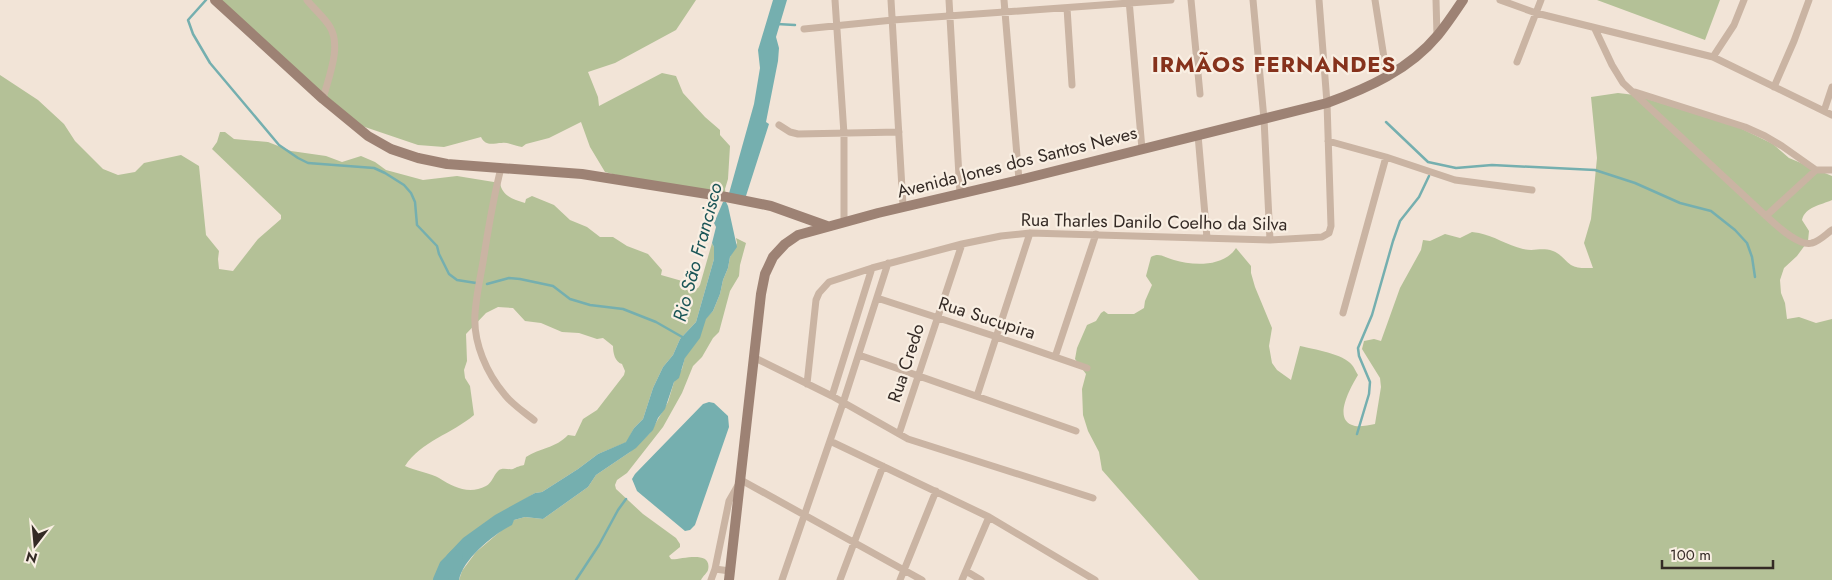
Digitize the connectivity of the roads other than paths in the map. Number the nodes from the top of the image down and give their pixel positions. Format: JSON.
{"nodes":[{"id":1,"x":215,"y":0,"type":"edge"},
{"id":2,"x":307,"y":0,"type":"edge"},
{"id":3,"x":835,"y":0,"type":"edge"},
{"id":4,"x":891,"y":0,"type":"edge"},
{"id":5,"x":949,"y":0,"type":"edge"},
{"id":6,"x":1004,"y":0,"type":"edge"},
{"id":7,"x":1172,"y":0,"type":"edge"},
{"id":8,"x":1191,"y":0,"type":"edge"},
{"id":9,"x":1253,"y":0,"type":"edge"},
{"id":10,"x":1319,"y":0,"type":"edge"},
{"id":11,"x":1375,"y":0,"type":"edge"},
{"id":12,"x":1436,"y":0,"type":"edge"},
{"id":13,"x":1462,"y":0,"type":"edge"},
{"id":14,"x":1500,"y":0,"type":"edge"},
{"id":15,"x":1541,"y":0,"type":"edge"},
{"id":16,"x":1744,"y":0,"type":"edge"},
{"id":17,"x":1809,"y":0,"type":"edge"},
{"id":18,"x":1129,"y":2,"type":"edge"},
{"id":19,"x":1067,"y":8,"type":"junction"},
{"id":20,"x":1004,"y":13,"type":"junction"},
{"id":21,"x":1536,"y":13,"type":"junction"},
{"id":22,"x":950,"y":17,"type":"junction"},
{"id":23,"x":893,"y":20,"type":"junction"},
{"id":24,"x":837,"y":26,"type":"junction"},
{"id":25,"x":804,"y":29,"type":"dead end"},
{"id":26,"x":1595,"y":29,"type":"junction"},
{"id":27,"x":1437,"y":36,"type":"junction"},
{"id":28,"x":1713,"y":58,"type":"junction"},
{"id":29,"x":1517,"y":62,"type":"dead end"},
{"id":30,"x":1387,"y":77,"type":"junction"},
{"id":31,"x":1072,"y":85,"type":"dead end"},
{"id":32,"x":1774,"y":87,"type":"junction"},
{"id":33,"x":1832,"y":87,"type":"edge"},
{"id":34,"x":1631,"y":91,"type":"junction"},
{"id":35,"x":1200,"y":94,"type":"dead end"},
{"id":36,"x":323,"y":99,"type":"junction"},
{"id":37,"x":1326,"y":103,"type":"junction"},
{"id":38,"x":1824,"y":111,"type":"junction"},
{"id":39,"x":1832,"y":115,"type":"edge"},
{"id":40,"x":1264,"y":119,"type":"junction"},
{"id":41,"x":779,"y":125,"type":"dead end"},
{"id":42,"x":899,"y":132,"type":"junction"},
{"id":43,"x":844,"y":134,"type":"junction"},
{"id":44,"x":1198,"y":135,"type":"junction"},
{"id":45,"x":1328,"y":141,"type":"junction"},
{"id":46,"x":1142,"y":149,"type":"junction"},
{"id":47,"x":1386,"y":157,"type":"junction"},
{"id":48,"x":501,"y":168,"type":"junction"},
{"id":49,"x":1816,"y":170,"type":"junction"},
{"id":50,"x":1832,"y":170,"type":"edge"},
{"id":51,"x":1019,"y":180,"type":"junction"},
{"id":52,"x":1532,"y":190,"type":"dead end"},
{"id":53,"x":960,"y":194,"type":"junction"},
{"id":54,"x":904,"y":206,"type":"junction"},
{"id":55,"x":1766,"y":216,"type":"junction"},
{"id":56,"x":844,"y":221,"type":"junction"},
{"id":57,"x":827,"y":226,"type":"junction"},
{"id":58,"x":1832,"y":230,"type":"edge"},
{"id":59,"x":1030,"y":233,"type":"junction"},
{"id":60,"x":1096,"y":234,"type":"junction"},
{"id":61,"x":1207,"y":238,"type":"junction"},
{"id":62,"x":1270,"y":240,"type":"junction"},
{"id":63,"x":962,"y":244,"type":"junction"},
{"id":64,"x":888,"y":263,"type":"junction"},
{"id":65,"x":872,"y":268,"type":"junction"},
{"id":66,"x":877,"y":298,"type":"junction"},
{"id":67,"x":1343,"y":313,"type":"dead end"},
{"id":68,"x":937,"y":317,"type":"junction"},
{"id":69,"x":997,"y":337,"type":"junction"},
{"id":70,"x":859,"y":355,"type":"junction"},
{"id":71,"x":753,"y":357,"type":"junction"},
{"id":72,"x":1055,"y":357,"type":"junction"},
{"id":73,"x":1087,"y":368,"type":"dead end"},
{"id":74,"x":918,"y":375,"type":"junction"},
{"id":75,"x":807,"y":384,"type":"junction"},
{"id":76,"x":832,"y":396,"type":"junction"},
{"id":77,"x":977,"y":396,"type":"junction"},
{"id":78,"x":844,"y":403,"type":"junction"},
{"id":79,"x":534,"y":420,"type":"dead end"},
{"id":80,"x":1076,"y":431,"type":"dead end"},
{"id":81,"x":899,"y":434,"type":"junction"},
{"id":82,"x":830,"y":441,"type":"junction"},
{"id":83,"x":883,"y":466,"type":"junction"},
{"id":84,"x":741,"y":480,"type":"junction"},
{"id":85,"x":936,"y":492,"type":"junction"},
{"id":86,"x":1093,"y":498,"type":"dead end"},
{"id":87,"x":804,"y":514,"type":"junction"},
{"id":88,"x":989,"y":517,"type":"junction"},
{"id":89,"x":853,"y":542,"type":"junction"},
{"id":90,"x":715,"y":569,"type":"junction"},
{"id":91,"x":904,"y":570,"type":"junction"},
{"id":92,"x":966,"y":571,"type":"junction"},
{"id":93,"x":730,"y":576,"type":"edge"},
{"id":94,"x":711,"y":580,"type":"edge"},
{"id":95,"x":782,"y":580,"type":"edge"},
{"id":96,"x":840,"y":580,"type":"edge"},
{"id":97,"x":900,"y":580,"type":"edge"},
{"id":98,"x":922,"y":580,"type":"edge"},
{"id":99,"x":962,"y":580,"type":"edge"},
{"id":100,"x":981,"y":580,"type":"edge"},
{"id":101,"x":1095,"y":580,"type":"edge"}],
"edges":[{"from":1,"to":36,"type":"main road"},
{"from":2,"to":36,"type":"street"},
{"from":3,"to":24,"type":"street"},
{"from":4,"to":23,"type":"street"},
{"from":5,"to":22,"type":"street"},
{"from":6,"to":20,"type":"street"},
{"from":7,"to":18,"type":"street"},
{"from":8,"to":35,"type":"street"},
{"from":9,"to":40,"type":"street"},
{"from":10,"to":37,"type":"street"},
{"from":11,"to":30,"type":"street"},
{"from":12,"to":27,"type":"street"},
{"from":13,"to":27,"type":"main road","name":"Avenida Jones dos Santos Neves"},
{"from":14,"to":21,"type":"street"},
{"from":15,"to":21,"type":"street"},
{"from":16,"to":28,"type":"street"},
{"from":17,"to":32,"type":"street"},
{"from":18,"to":19,"type":"street"},
{"from":18,"to":46,"type":"street"},
{"from":19,"to":20,"type":"street"},
{"from":19,"to":31,"type":"street"},
{"from":20,"to":22,"type":"street"},
{"from":20,"to":51,"type":"street"},
{"from":21,"to":26,"type":"street"},
{"from":21,"to":29,"type":"street"},
{"from":22,"to":23,"type":"street"},
{"from":22,"to":53,"type":"street"},
{"from":23,"to":24,"type":"street"},
{"from":23,"to":42,"type":"street"},
{"from":24,"to":25,"type":"street"},
{"from":24,"to":43,"type":"street"},
{"from":26,"to":28,"type":"street"},
{"from":26,"to":34,"type":"street"},
{"from":27,"to":30,"type":"main road","name":"Avenida Jones dos Santos Neves"},
{"from":28,"to":32,"type":"street"},
{"from":30,"to":37,"type":"main road","name":"Avenida Jones dos Santos Neves"},
{"from":32,"to":38,"type":"street"},
{"from":33,"to":38,"type":"street"},
{"from":34,"to":49,"type":"street"},
{"from":34,"to":55,"type":"street"},
{"from":36,"to":48,"type":"main road"},
{"from":37,"to":40,"type":"main road","name":"Avenida Jones dos Santos Neves"},
{"from":37,"to":45,"type":"street"},
{"from":38,"to":39,"type":"street"},
{"from":40,"to":44,"type":"main road","name":"Avenida Jones dos Santos Neves"},
{"from":40,"to":62,"type":"street"},
{"from":41,"to":43,"type":"street"},
{"from":42,"to":43,"type":"street"},
{"from":42,"to":54,"type":"street"},
{"from":43,"to":56,"type":"street"},
{"from":44,"to":46,"type":"main road","name":"Avenida Jones dos Santos Neves"},
{"from":44,"to":61,"type":"street"},
{"from":45,"to":47,"type":"street"},
{"from":45,"to":62,"type":"street","name":"Rua Tharles Danilo Coelho da Silva"},
{"from":46,"to":51,"type":"main road","name":"Avenida Jones dos Santos Neves"},
{"from":47,"to":52,"type":"street"},
{"from":47,"to":67,"type":"street"},
{"from":48,"to":57,"type":"main road"},
{"from":48,"to":79,"type":"street"},
{"from":49,"to":50,"type":"street"},
{"from":49,"to":55,"type":"street"},
{"from":51,"to":53,"type":"main road","name":"Avenida Jones dos Santos Neves"},
{"from":53,"to":54,"type":"main road","name":"Avenida Jones dos Santos Neves"},
{"from":54,"to":56,"type":"main road","name":"Avenida Jones dos Santos Neves"},
{"from":55,"to":58,"type":"street"},
{"from":56,"to":57,"type":"main road","name":"Avenida Jones dos Santos Neves"},
{"from":57,"to":71,"type":"main road","name":"Avenida Jones dos Santos Neves"},
{"from":59,"to":60,"type":"street","name":"Rua Tharles Danilo Coelho da Silva"},
{"from":59,"to":63,"type":"street","name":"Rua Tharles Danilo Coelho da Silva"},
{"from":59,"to":69,"type":"street"},
{"from":60,"to":61,"type":"street","name":"Rua Tharles Danilo Coelho da Silva"},
{"from":60,"to":72,"type":"street"},
{"from":61,"to":62,"type":"street","name":"Rua Tharles Danilo Coelho da Silva"},
{"from":63,"to":64,"type":"street","name":"Rua Tharles Danilo Coelho da Silva"},
{"from":63,"to":68,"type":"street","name":"Rua Credo"},
{"from":64,"to":65,"type":"street","name":"Rua Tharles Danilo Coelho da Silva"},
{"from":64,"to":66,"type":"street"},
{"from":65,"to":75,"type":"street","name":"Rua Tharles Danilo Coelho da Silva"},
{"from":65,"to":76,"type":"street"},
{"from":66,"to":68,"type":"street","name":"Rua Sucupira"},
{"from":66,"to":70,"type":"street"},
{"from":68,"to":69,"type":"street","name":"Rua Sucupira"},
{"from":68,"to":74,"type":"street","name":"Rua Credo"},
{"from":69,"to":72,"type":"street","name":"Rua Sucupira"},
{"from":69,"to":77,"type":"street"},
{"from":70,"to":74,"type":"street"},
{"from":70,"to":78,"type":"street"},
{"from":71,"to":75,"type":"street"},
{"from":71,"to":84,"type":"main road","name":"Avenida Jones dos Santos Neves"},
{"from":72,"to":73,"type":"street","name":"Rua Sucupira"},
{"from":74,"to":77,"type":"street"},
{"from":74,"to":81,"type":"street","name":"Rua Credo"},
{"from":75,"to":76,"type":"street"},
{"from":76,"to":78,"type":"street"},
{"from":77,"to":80,"type":"street"},
{"from":78,"to":81,"type":"street"},
{"from":78,"to":82,"type":"street"},
{"from":81,"to":86,"type":"street"},
{"from":82,"to":83,"type":"street"},
{"from":82,"to":87,"type":"street"},
{"from":83,"to":85,"type":"street"},
{"from":83,"to":89,"type":"street"},
{"from":84,"to":87,"type":"street"},
{"from":84,"to":90,"type":"street"},
{"from":84,"to":93,"type":"main road","name":"Avenida Jones dos Santos Neves"},
{"from":85,"to":88,"type":"street"},
{"from":85,"to":91,"type":"street"},
{"from":87,"to":89,"type":"street"},
{"from":87,"to":95,"type":"street"},
{"from":88,"to":92,"type":"street"},
{"from":88,"to":101,"type":"street"},
{"from":89,"to":91,"type":"street"},
{"from":89,"to":96,"type":"street"},
{"from":90,"to":93,"type":"street"},
{"from":90,"to":94,"type":"street"},
{"from":91,"to":97,"type":"street"},
{"from":91,"to":98,"type":"street"},
{"from":92,"to":99,"type":"street"},
{"from":92,"to":100,"type":"street"}]}
